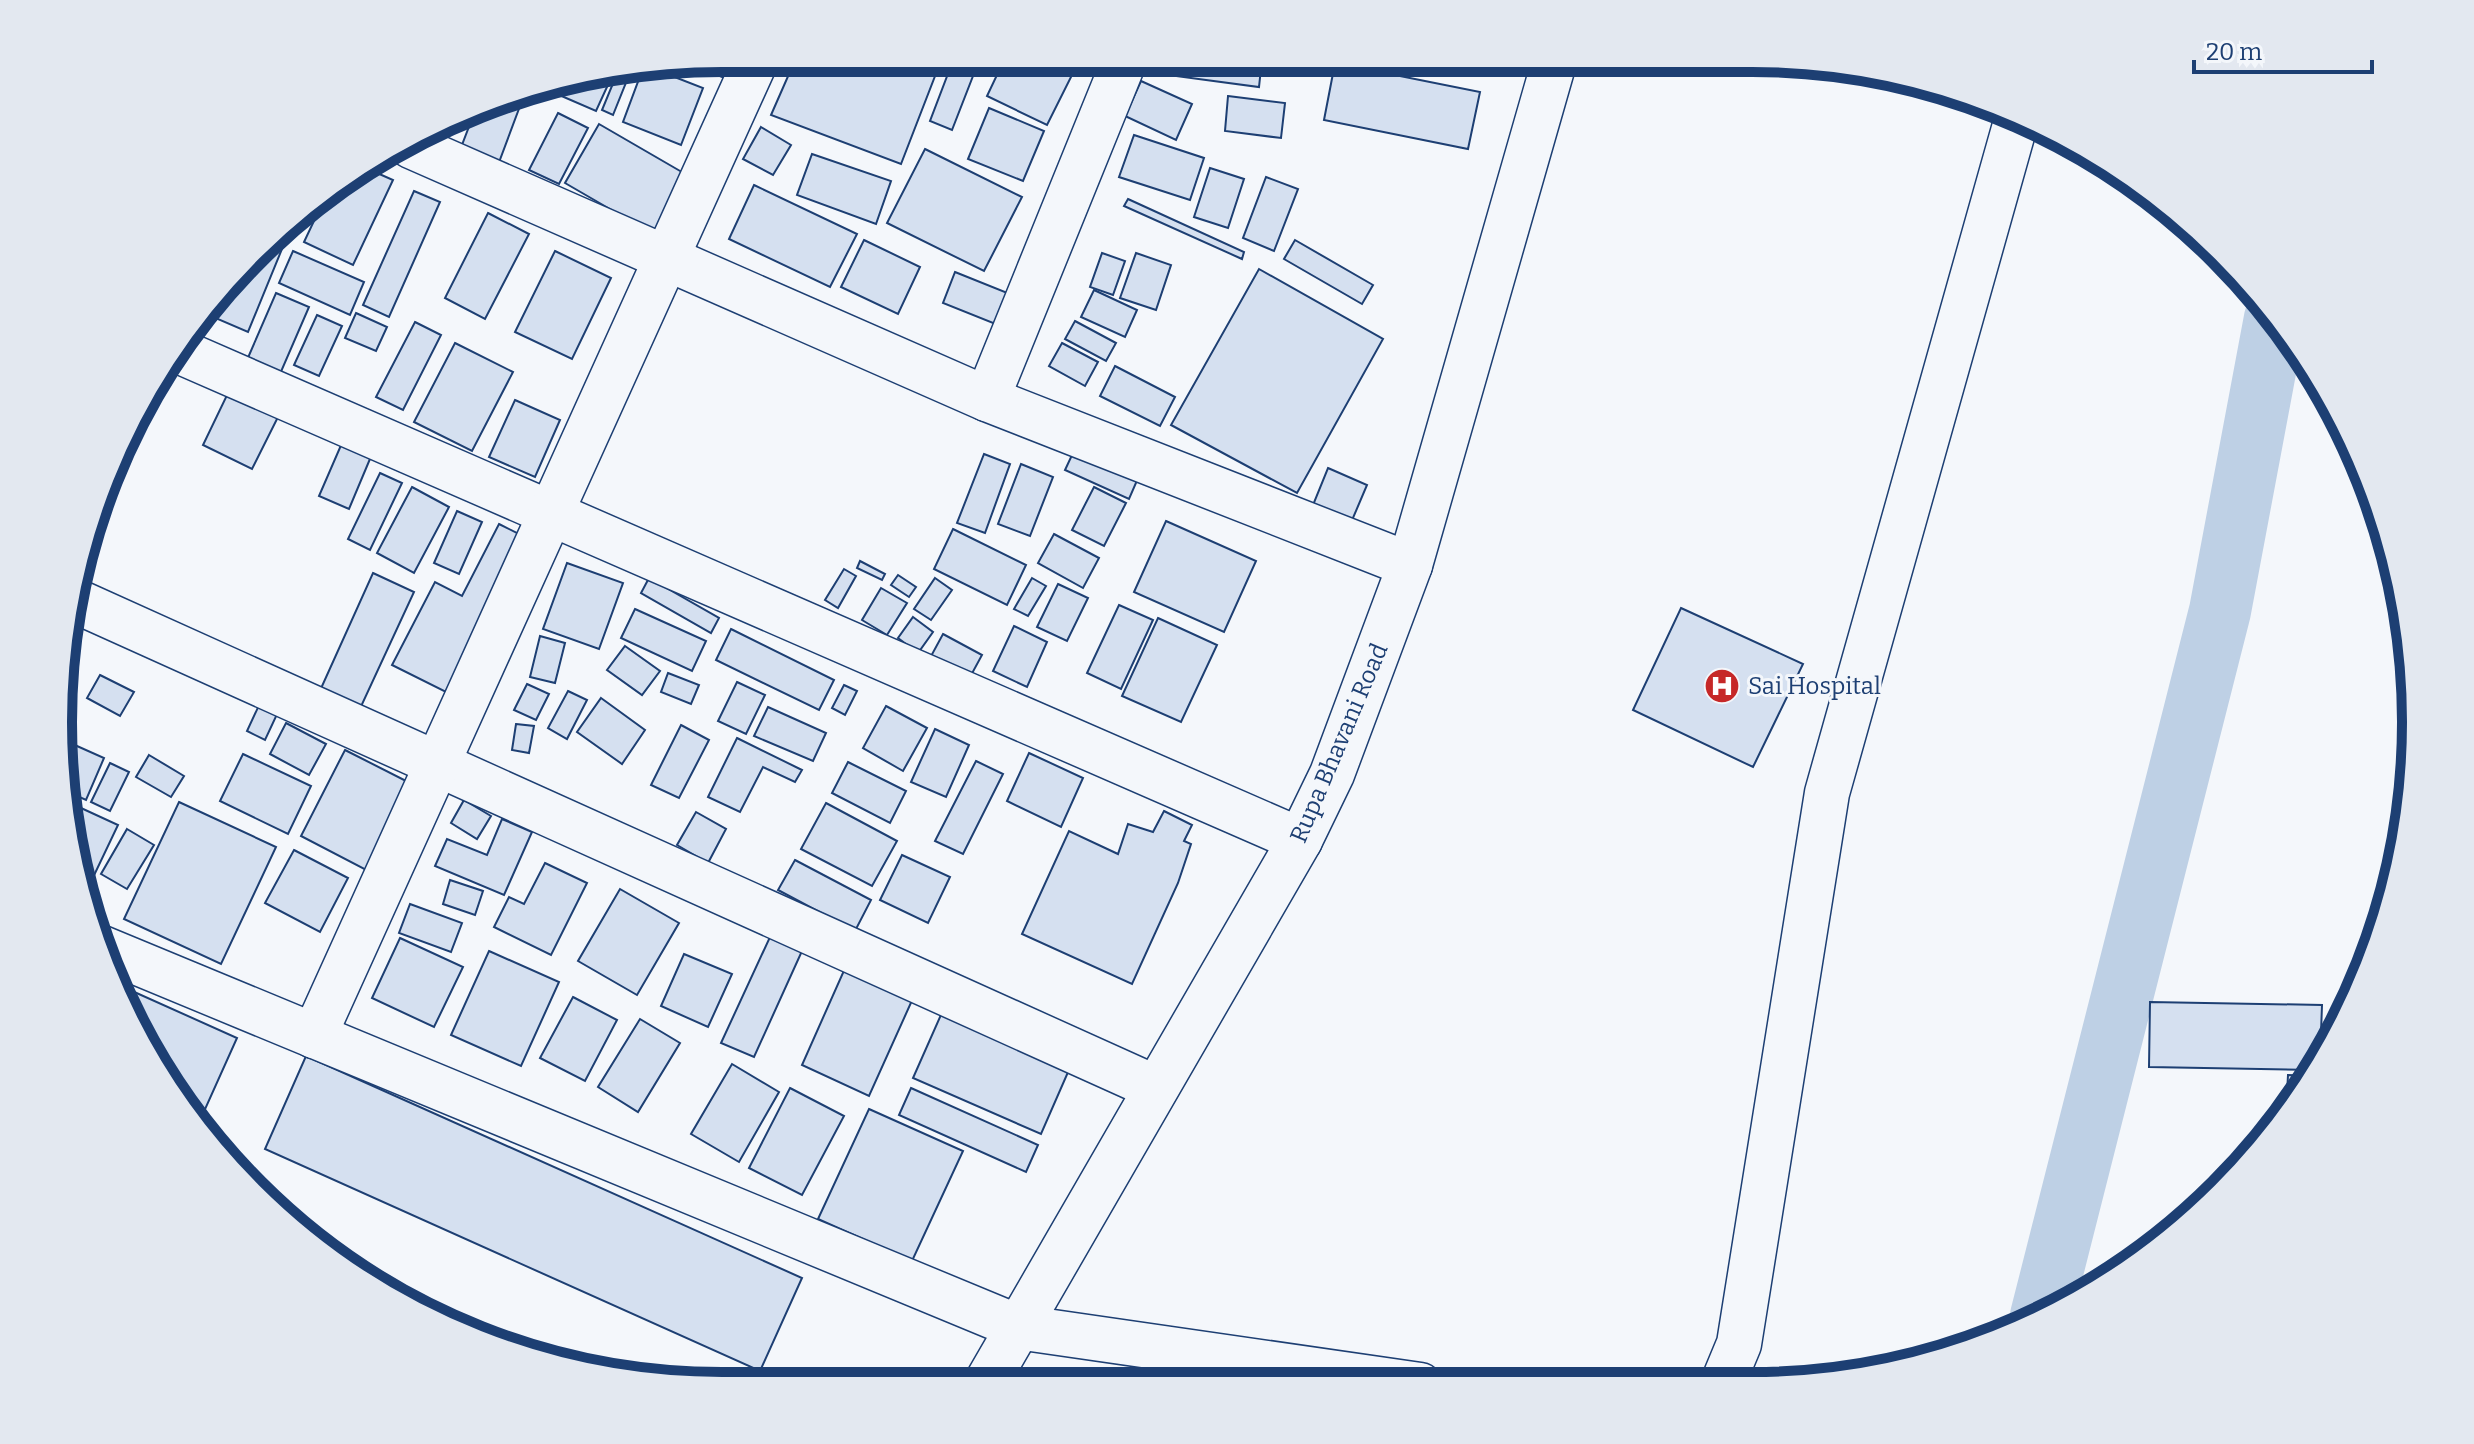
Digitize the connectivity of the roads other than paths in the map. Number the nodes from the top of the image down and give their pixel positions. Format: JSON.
{"nodes":[{"id":1,"x":751,"y":72,"type":"edge"},
{"id":2,"x":1120,"y":72,"type":"edge"},
{"id":3,"x":1551,"y":72,"type":"edge"},
{"id":4,"x":2014,"y":127,"type":"edge"},
{"id":5,"x":432,"y":143,"type":"edge"},
{"id":6,"x":666,"y":258,"type":"junction"},
{"id":7,"x":186,"y":354,"type":"edge"},
{"id":8,"x":987,"y":399,"type":"junction"},
{"id":9,"x":551,"y":513,"type":"junction"},
{"id":10,"x":1410,"y":565,"type":"junction"},
{"id":11,"x":83,"y":604,"type":"edge"},
{"id":12,"x":437,"y":764,"type":"junction"},
{"id":13,"x":1300,"y":840,"type":"junction"},
{"id":14,"x":114,"y":953,"type":"edge"},
{"id":15,"x":314,"y":1036,"type":"junction"},
{"id":16,"x":1156,"y":1088,"type":"junction"},
{"id":17,"x":1018,"y":1327,"type":"junction"},
{"id":18,"x":992,"y":1372,"type":"edge"},
{"id":19,"x":1330,"y":1372,"type":"edge"},
{"id":20,"x":1727,"y":1372,"type":"edge"}],
"edges":[{"from":1,"to":6,"type":"street"},
{"from":2,"to":8,"type":"street"},
{"from":3,"to":10,"type":"street","name":"Rupa Bhavani Road"},
{"from":4,"to":20,"type":"street"},
{"from":5,"to":6,"type":"street"},
{"from":6,"to":8,"type":"street"},
{"from":6,"to":9,"type":"street"},
{"from":7,"to":9,"type":"street"},
{"from":8,"to":10,"type":"street"},
{"from":9,"to":12,"type":"street"},
{"from":9,"to":13,"type":"street"},
{"from":10,"to":13,"type":"street","name":"Rupa Bhavani Road"},
{"from":11,"to":12,"type":"street"},
{"from":12,"to":15,"type":"street"},
{"from":12,"to":16,"type":"street"},
{"from":13,"to":16,"type":"street","name":"Rupa Bhavani Road"},
{"from":14,"to":15,"type":"street"},
{"from":15,"to":17,"type":"street"},
{"from":16,"to":17,"type":"street","name":"Rupa Bhavani Road"},
{"from":17,"to":18,"type":"street","name":"Rupa Bhavani Road"},
{"from":17,"to":19,"type":"street"}]}
